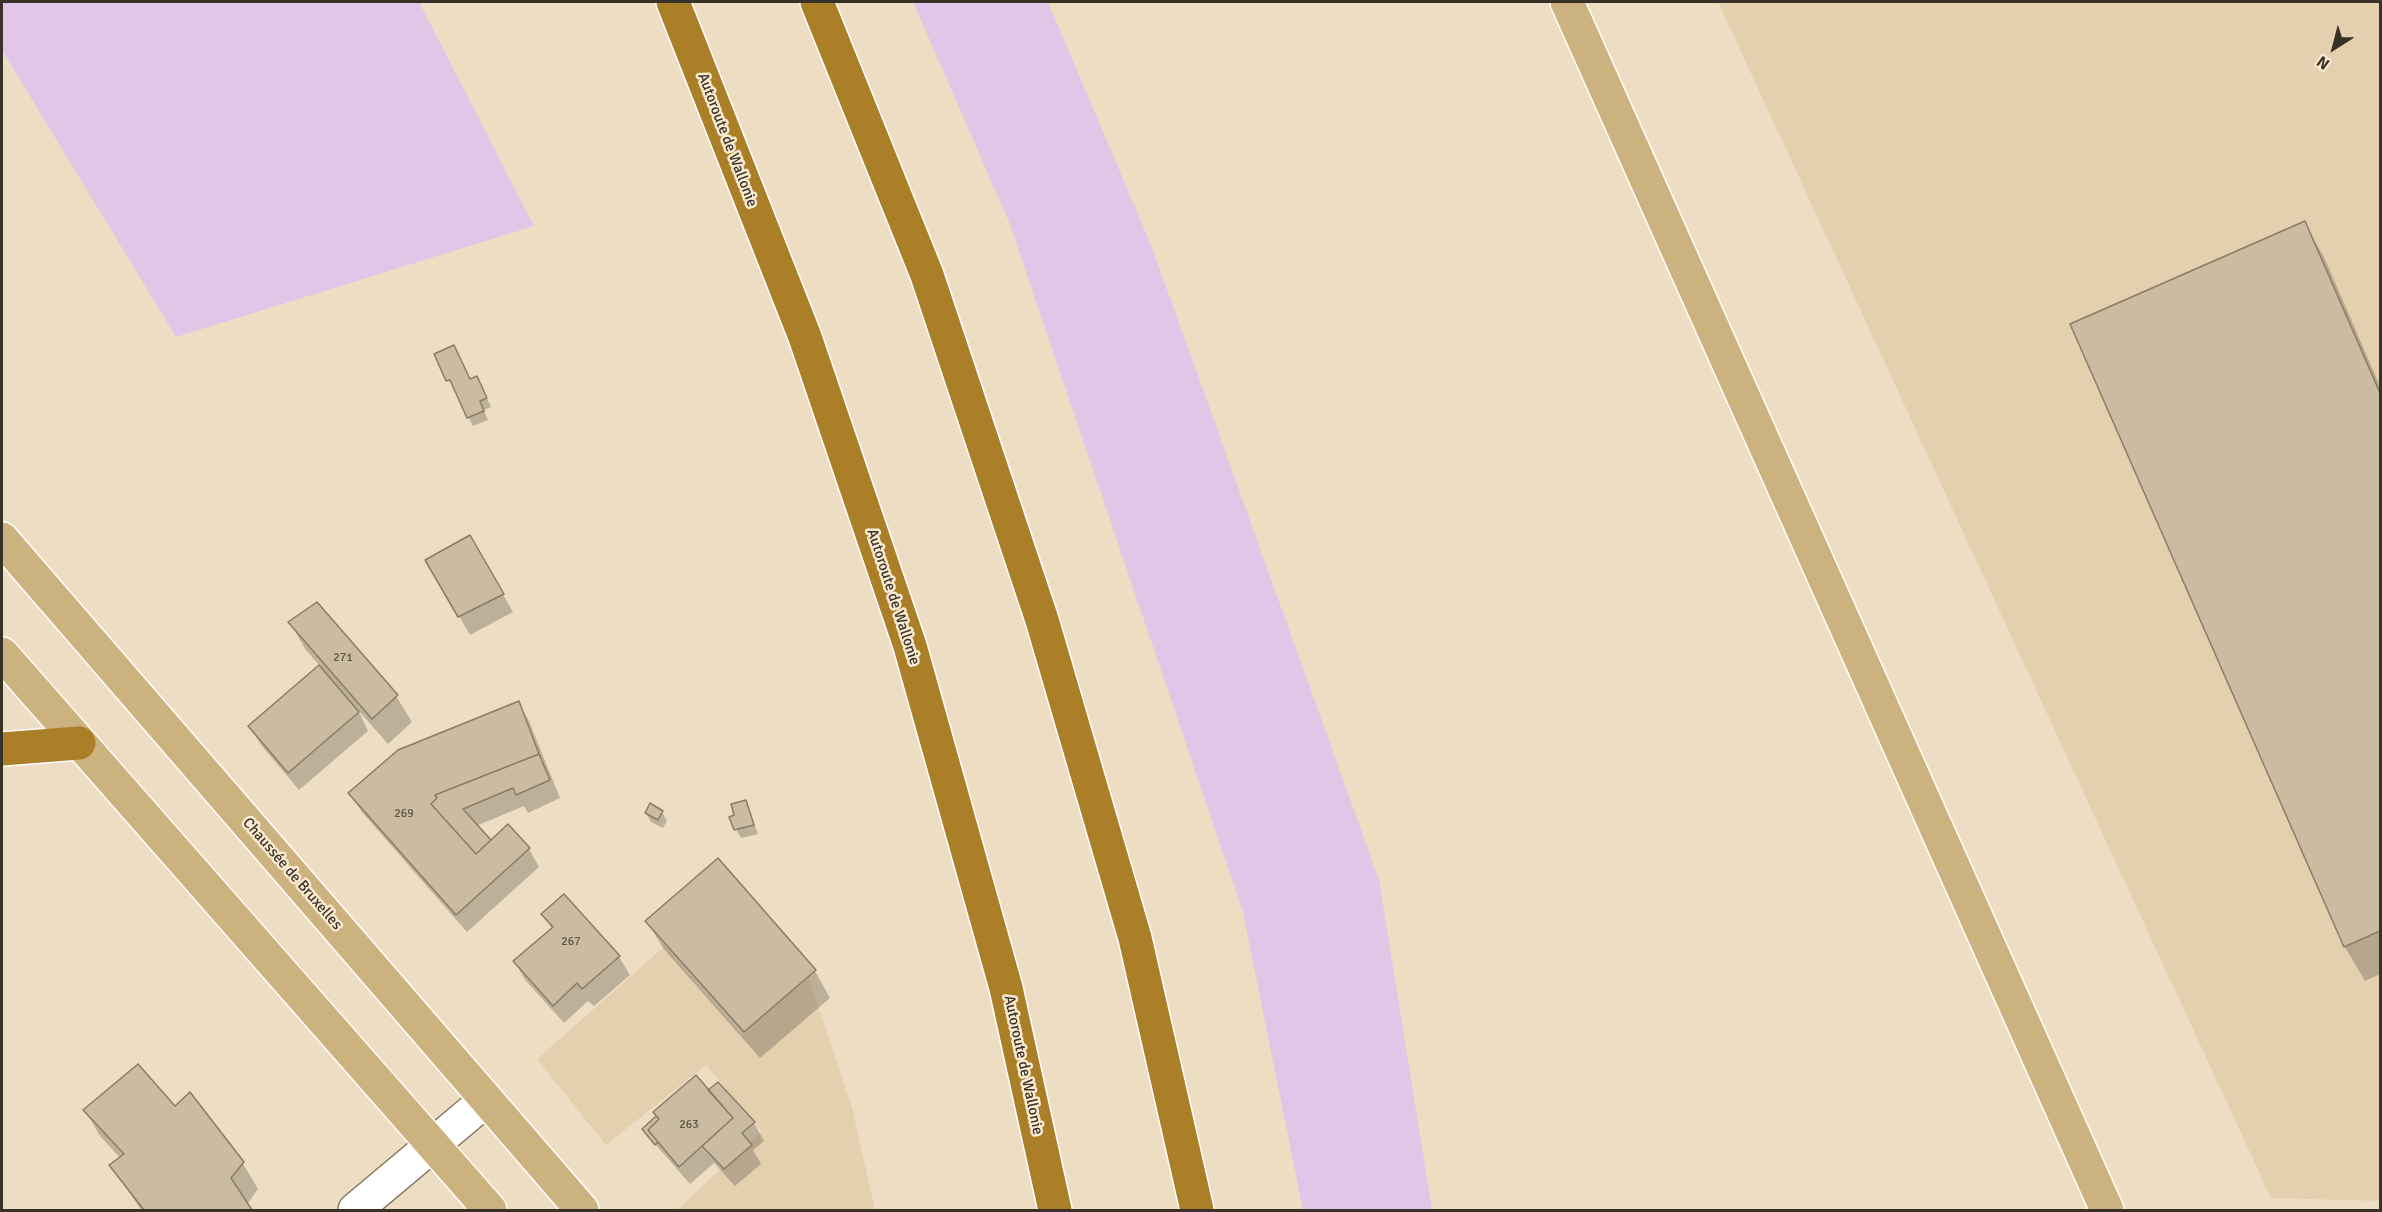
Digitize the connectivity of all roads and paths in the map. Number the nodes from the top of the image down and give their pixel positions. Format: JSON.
{"nodes":[{"id":1,"x":673,"y":2,"type":"edge"},
{"id":2,"x":818,"y":2,"type":"edge"},
{"id":3,"x":1567,"y":2,"type":"edge"},
{"id":4,"x":2,"y":539,"type":"edge"},
{"id":5,"x":2,"y":654,"type":"edge"},
{"id":6,"x":79,"y":743,"type":"junction"},
{"id":7,"x":2,"y":749,"type":"edge"},
{"id":8,"x":486,"y":1100,"type":"junction"},
{"id":9,"x":433,"y":1145,"type":"junction"},
{"id":10,"x":355,"y":1210,"type":"edge"},
{"id":11,"x":490,"y":1210,"type":"edge"},
{"id":12,"x":582,"y":1210,"type":"edge"},
{"id":13,"x":1054,"y":1210,"type":"edge"},
{"id":14,"x":1197,"y":1210,"type":"edge"},
{"id":15,"x":2107,"y":1210,"type":"edge"}],
"edges":[{"from":1,"to":13,"type":"highway","name":"Autoroute de Wallonie"},
{"from":2,"to":14,"type":"highway"},
{"from":3,"to":15,"type":"main road"},
{"from":4,"to":8,"type":"main road","name":"Chaussée de Bruxelles"},
{"from":5,"to":6,"type":"main road"},
{"from":6,"to":7,"type":"highway"},
{"from":6,"to":9,"type":"main road"},
{"from":8,"to":9,"type":"street"},
{"from":8,"to":12,"type":"main road","name":"Chaussée de Bruxelles"},
{"from":9,"to":10,"type":"street"},
{"from":9,"to":11,"type":"main road"}]}
